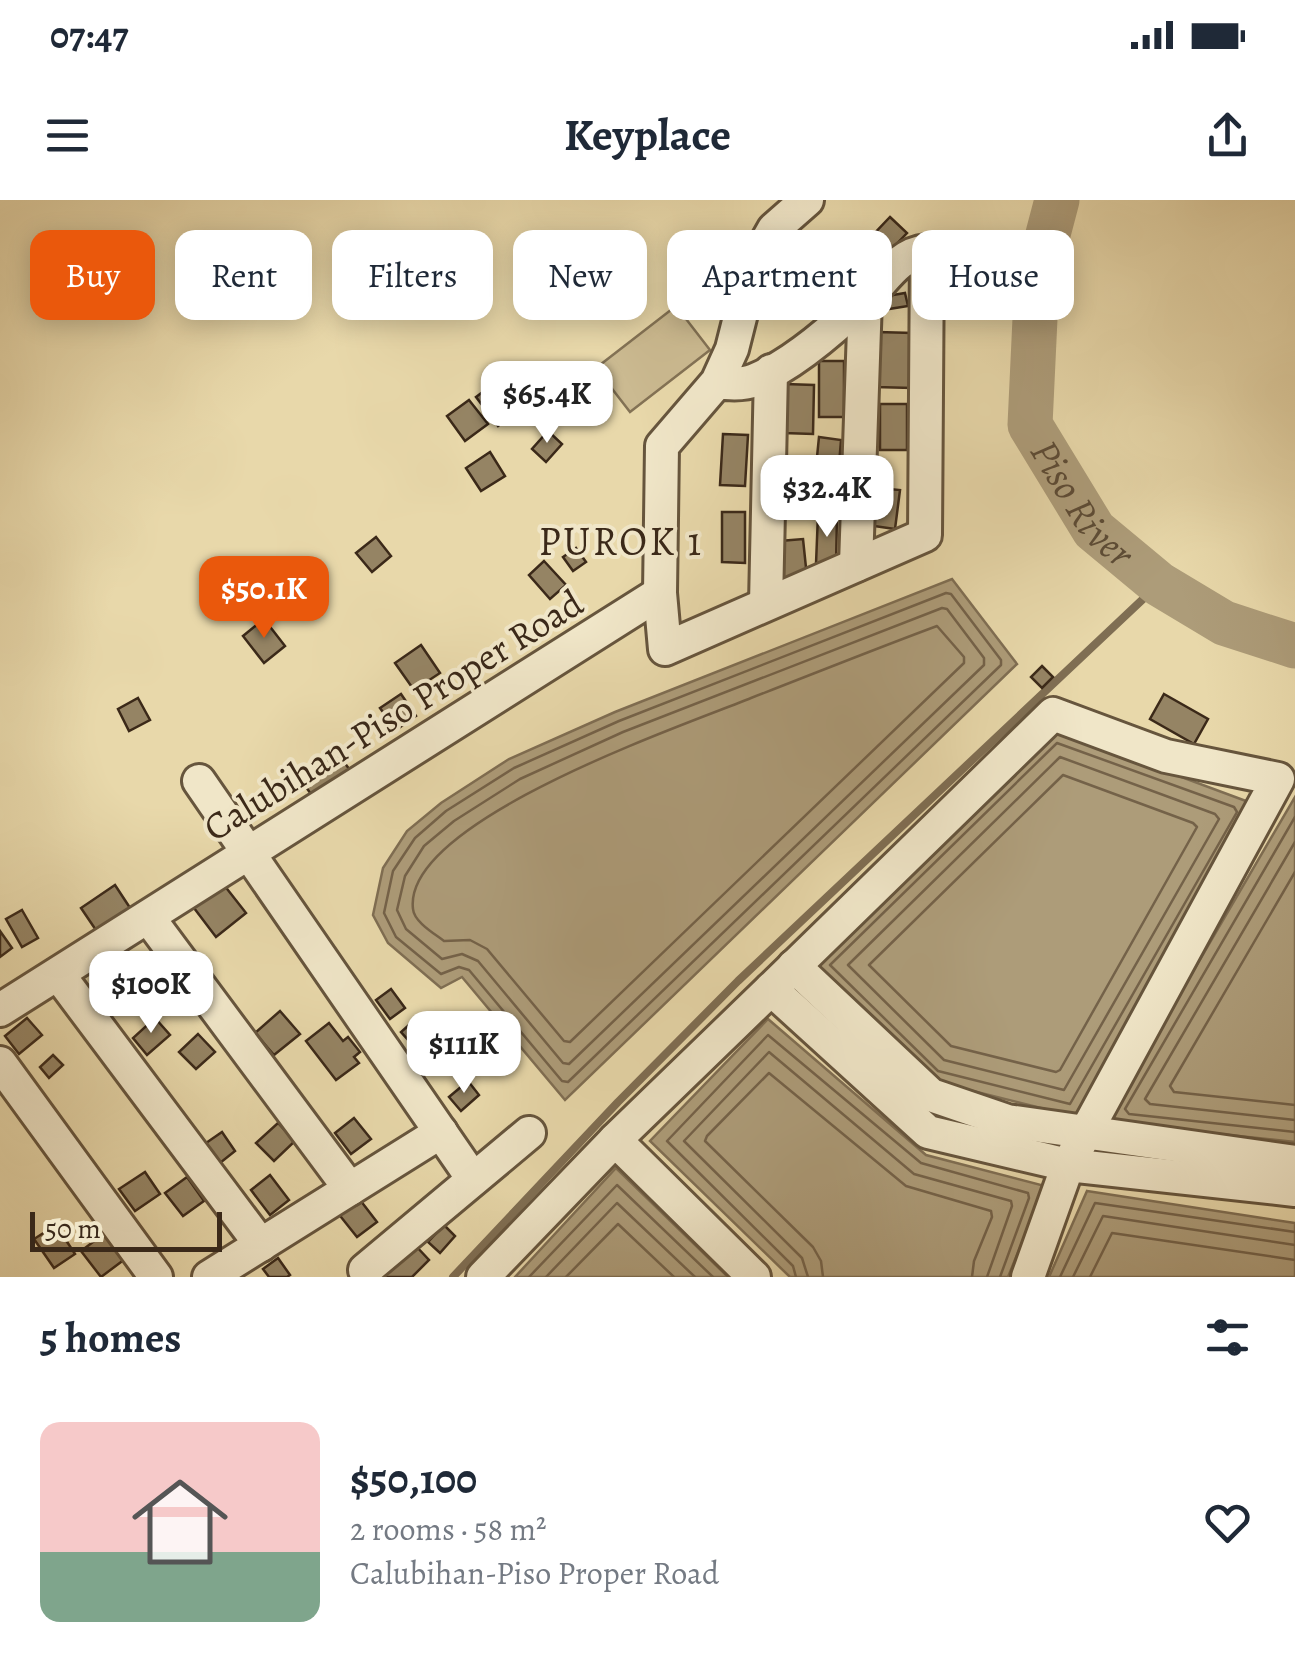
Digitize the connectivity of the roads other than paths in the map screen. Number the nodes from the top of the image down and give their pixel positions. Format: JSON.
{"nodes":[{"id":1,"x":807,"y":200,"type":"edge"},
{"id":2,"x":892,"y":270,"type":"edge"},
{"id":3,"x":839,"y":320,"type":"edge"},
{"id":4,"x":864,"y":320,"type":"edge"},
{"id":5,"x":771,"y":371,"type":"junction"},
{"id":6,"x":717,"y":382,"type":"junction"},
{"id":7,"x":856,"y":565,"type":"junction"},
{"id":8,"x":660,"y":593,"type":"junction"},
{"id":9,"x":766,"y":604,"type":"junction"},
{"id":10,"x":1287,"y":779,"type":"edge"},
{"id":11,"x":199,"y":781,"type":"dead end"},
{"id":12,"x":249,"y":853,"type":"junction"},
{"id":13,"x":148,"y":917,"type":"junction"},
{"id":14,"x":794,"y":966,"type":"junction"},
{"id":15,"x":58,"y":974,"type":"junction"},
{"id":16,"x":770,"y":989,"type":"junction"},
{"id":17,"x":0,"y":1010,"type":"edge"},
{"id":18,"x":0,"y":1063,"type":"edge"},
{"id":19,"x":441,"y":1132,"type":"junction"},
{"id":20,"x":529,"y":1132,"type":"dead end"},
{"id":21,"x":1084,"y":1134,"type":"junction"},
{"id":22,"x":614,"y":1140,"type":"junction"},
{"id":23,"x":1295,"y":1162,"type":"edge"},
{"id":24,"x":1068,"y":1165,"type":"junction"},
{"id":25,"x":473,"y":1179,"type":"junction"},
{"id":26,"x":350,"y":1189,"type":"junction"},
{"id":27,"x":1295,"y":1190,"type":"edge"},
{"id":28,"x":261,"y":1245,"type":"junction"},
{"id":29,"x":365,"y":1270,"type":"dead end"},
{"id":30,"x":156,"y":1277,"type":"edge"},
{"id":31,"x":210,"y":1277,"type":"edge"},
{"id":32,"x":483,"y":1277,"type":"edge"},
{"id":33,"x":754,"y":1277,"type":"edge"},
{"id":34,"x":1028,"y":1277,"type":"edge"}],
"edges":[{"from":1,"to":6,"type":"street"},
{"from":2,"to":7,"type":"street"},
{"from":3,"to":5,"type":"street"},
{"from":4,"to":7,"type":"street"},
{"from":5,"to":6,"type":"street"},
{"from":5,"to":9,"type":"street"},
{"from":6,"to":8,"type":"street"},
{"from":7,"to":9,"type":"street"},
{"from":8,"to":9,"type":"street"},
{"from":8,"to":12,"type":"street","name":"Calubihan-Piso Proper Road"},
{"from":10,"to":14,"type":"street"},
{"from":10,"to":21,"type":"street"},
{"from":11,"to":12,"type":"street"},
{"from":12,"to":13,"type":"street","name":"Calubihan-Piso Proper Road"},
{"from":12,"to":19,"type":"street"},
{"from":13,"to":15,"type":"street","name":"Calubihan-Piso Proper Road"},
{"from":13,"to":26,"type":"street"},
{"from":14,"to":16,"type":"street"},
{"from":14,"to":21,"type":"street"},
{"from":15,"to":17,"type":"street","name":"Calubihan-Piso Proper Road"},
{"from":15,"to":28,"type":"street"},
{"from":16,"to":22,"type":"street"},
{"from":16,"to":24,"type":"street"},
{"from":18,"to":30,"type":"street"},
{"from":19,"to":25,"type":"street"},
{"from":19,"to":26,"type":"street"},
{"from":20,"to":25,"type":"street"},
{"from":21,"to":23,"type":"street"},
{"from":21,"to":24,"type":"street"},
{"from":22,"to":32,"type":"street"},
{"from":22,"to":33,"type":"street"},
{"from":24,"to":27,"type":"street"},
{"from":24,"to":34,"type":"street"},
{"from":25,"to":29,"type":"street"},
{"from":26,"to":28,"type":"street"},
{"from":28,"to":31,"type":"street"}]}
